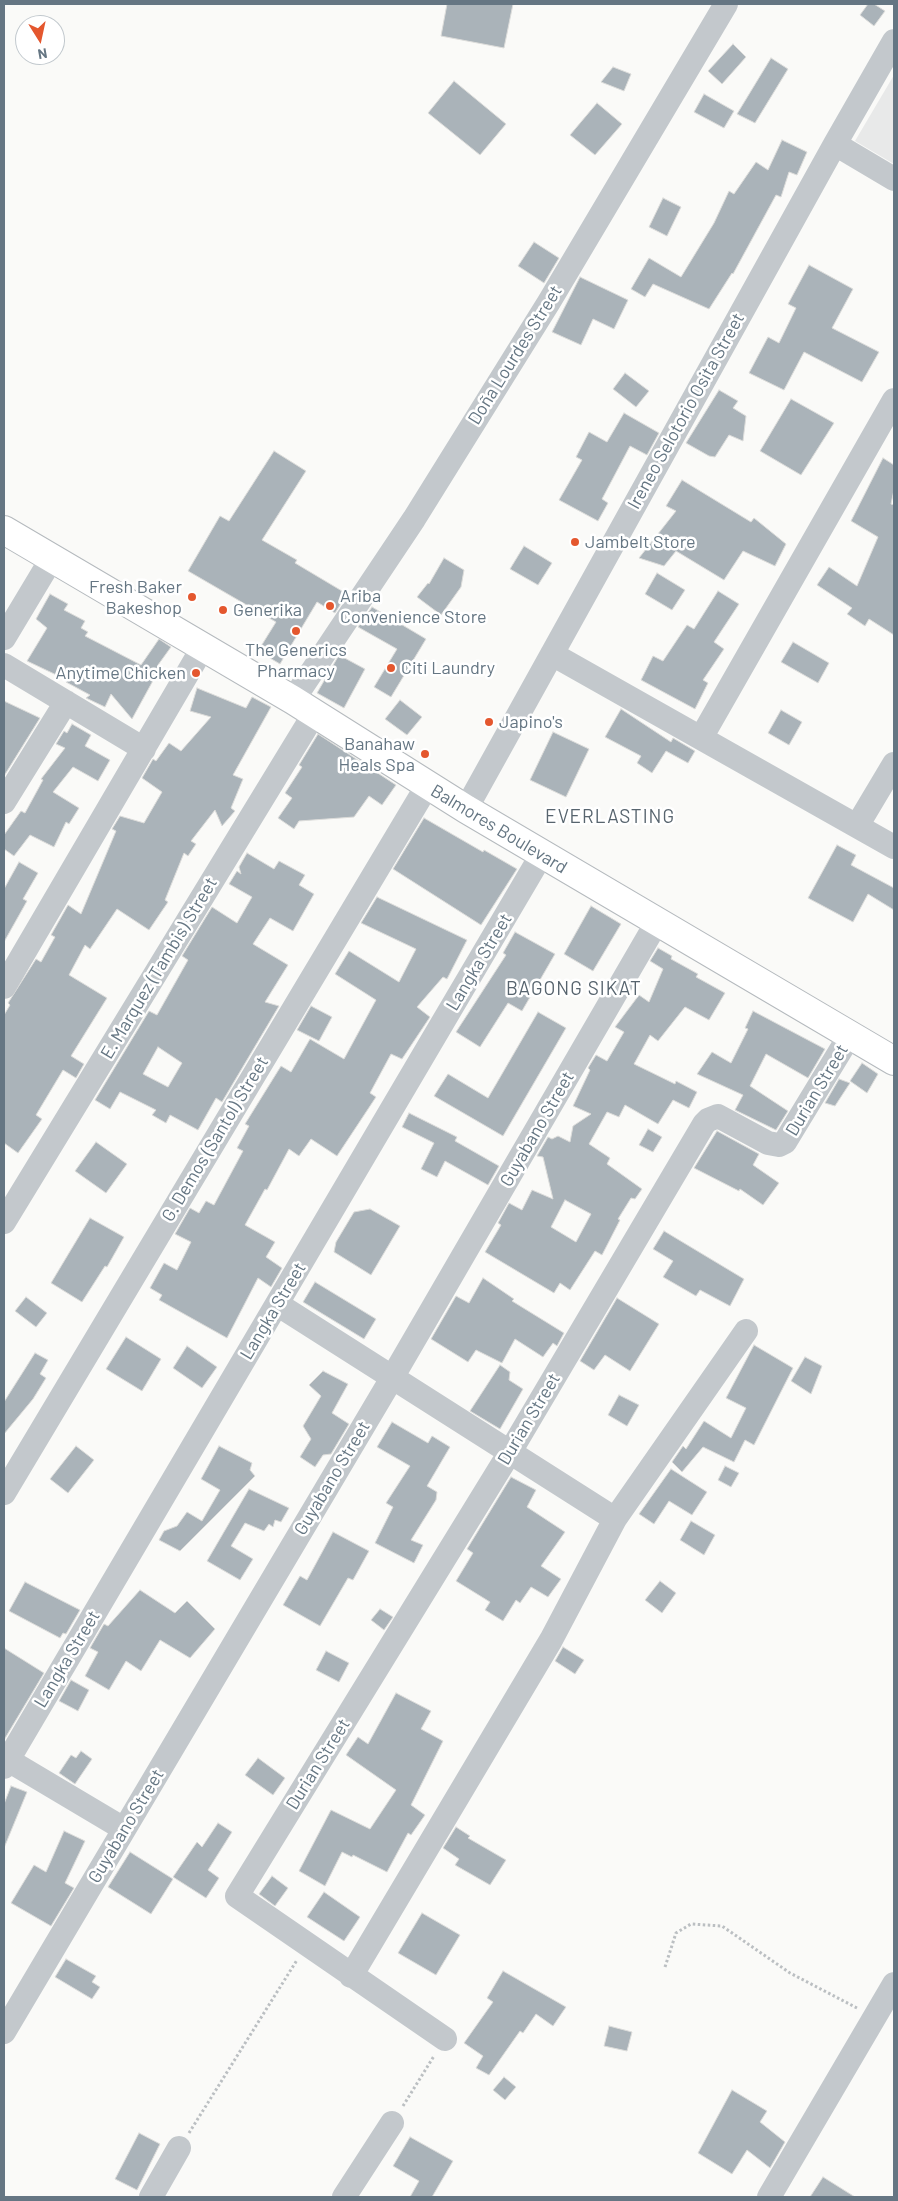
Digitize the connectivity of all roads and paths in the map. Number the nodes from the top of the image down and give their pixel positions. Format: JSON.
{"nodes":[{"id":1,"x":726,"y":4,"type":"edge"},
{"id":2,"x":894,"y":41,"type":"edge"},
{"id":3,"x":835,"y":144,"type":"junction"},
{"id":4,"x":894,"y":179,"type":"edge"},
{"id":5,"x":894,"y":400,"type":"edge"},
{"id":6,"x":4,"y":530,"type":"edge"},
{"id":7,"x":52,"y":558,"type":"junction"},
{"id":8,"x":4,"y":638,"type":"edge"},
{"id":9,"x":203,"y":647,"type":"junction"},
{"id":10,"x":552,"y":654,"type":"junction"},
{"id":11,"x":4,"y":665,"type":"edge"},
{"id":12,"x":66,"y":702,"type":"junction"},
{"id":13,"x":303,"y":707,"type":"junction"},
{"id":14,"x":701,"y":738,"type":"junction"},
{"id":15,"x":144,"y":749,"type":"junction"},
{"id":16,"x":894,"y":764,"type":"edge"},
{"id":17,"x":427,"y":786,"type":"junction"},
{"id":18,"x":4,"y":802,"type":"edge"},
{"id":19,"x":466,"y":809,"type":"junction"},
{"id":20,"x":857,"y":826,"type":"junction"},
{"id":21,"x":894,"y":847,"type":"edge"},
{"id":22,"x":542,"y":854,"type":"junction"},
{"id":23,"x":657,"y":922,"type":"junction"},
{"id":24,"x":4,"y":987,"type":"edge"},
{"id":25,"x":850,"y":1036,"type":"junction"},
{"id":26,"x":894,"y":1060,"type":"edge"},
{"id":27,"x":4,"y":1222,"type":"edge"},
{"id":28,"x":277,"y":1304,"type":"junction"},
{"id":29,"x":746,"y":1331,"type":"dead end"},
{"id":30,"x":392,"y":1378,"type":"junction"},
{"id":31,"x":510,"y":1452,"type":"junction"},
{"id":32,"x":4,"y":1493,"type":"edge"},
{"id":33,"x":615,"y":1519,"type":"junction"},
{"id":34,"x":6,"y":1764,"type":"edge"},
{"id":35,"x":124,"y":1829,"type":"junction"},
{"id":36,"x":307,"y":1945,"type":"junction"},
{"id":37,"x":665,"y":1967,"type":"dead end"},
{"id":38,"x":351,"y":1976,"type":"junction"},
{"id":39,"x":894,"y":1984,"type":"edge"},
{"id":40,"x":874,"y":2018,"type":"junction"},
{"id":41,"x":4,"y":2032,"type":"edge"},
{"id":42,"x":445,"y":2039,"type":"joint"},
{"id":43,"x":392,"y":2123,"type":"joint"},
{"id":44,"x":179,"y":2148,"type":"joint"},
{"id":45,"x":150,"y":2197,"type":"edge"},
{"id":46,"x":344,"y":2197,"type":"edge"},
{"id":47,"x":769,"y":2197,"type":"edge"}],
"edges":[{"from":1,"to":13,"type":"street","name":"Doña Lourdes Street"},
{"from":2,"to":3,"type":"street","name":"Ireneo Selotorio Osita Street"},
{"from":3,"to":4,"type":"street"},
{"from":3,"to":10,"type":"street","name":"Ireneo Selotorio Osita Street"},
{"from":5,"to":14,"type":"street"},
{"from":6,"to":7,"type":"main road","name":"Balmores Boulevard"},
{"from":7,"to":8,"type":"street"},
{"from":7,"to":9,"type":"main road","name":"Balmores Boulevard"},
{"from":9,"to":13,"type":"main road","name":"Balmores Boulevard"},
{"from":9,"to":15,"type":"street"},
{"from":10,"to":14,"type":"street"},
{"from":10,"to":19,"type":"street","name":"Ireneo Selotorio Osita Street"},
{"from":11,"to":12,"type":"street"},
{"from":12,"to":15,"type":"street"},
{"from":12,"to":18,"type":"street"},
{"from":13,"to":17,"type":"main road","name":"Balmores Boulevard"},
{"from":13,"to":27,"type":"street","name":"E. Marquez (Tambis) Street"},
{"from":14,"to":20,"type":"street"},
{"from":15,"to":24,"type":"street"},
{"from":16,"to":20,"type":"street"},
{"from":17,"to":19,"type":"main road","name":"Balmores Boulevard"},
{"from":17,"to":32,"type":"street","name":"G. Demos (Santol) Street"},
{"from":19,"to":22,"type":"main road","name":"Balmores Boulevard"},
{"from":20,"to":21,"type":"street"},
{"from":22,"to":23,"type":"main road","name":"Balmores Boulevard"},
{"from":22,"to":28,"type":"street","name":"Langka Street"},
{"from":23,"to":25,"type":"main road","name":"Balmores Boulevard"},
{"from":23,"to":30,"type":"street","name":"Guyabano Street"},
{"from":25,"to":26,"type":"main road","name":"Balmores Boulevard"},
{"from":25,"to":31,"type":"street","name":"Durian Street"},
{"from":28,"to":30,"type":"street"},
{"from":28,"to":34,"type":"street","name":"Langka Street"},
{"from":29,"to":33,"type":"street"},
{"from":30,"to":31,"type":"street"},
{"from":30,"to":35,"type":"street","name":"Guyabano Street"},
{"from":31,"to":33,"type":"street"},
{"from":31,"to":36,"type":"street","name":"Durian Street"},
{"from":33,"to":38,"type":"street"},
{"from":34,"to":35,"type":"street"},
{"from":35,"to":41,"type":"street","name":"Guyabano Street"},
{"from":36,"to":38,"type":"street"},
{"from":36,"to":44,"type":"path"},
{"from":37,"to":40,"type":"path"},
{"from":38,"to":42,"type":"street"},
{"from":39,"to":40,"type":"street"},
{"from":40,"to":47,"type":"street"},
{"from":42,"to":43,"type":"path"},
{"from":43,"to":46,"type":"street"},
{"from":44,"to":45,"type":"street"}]}
